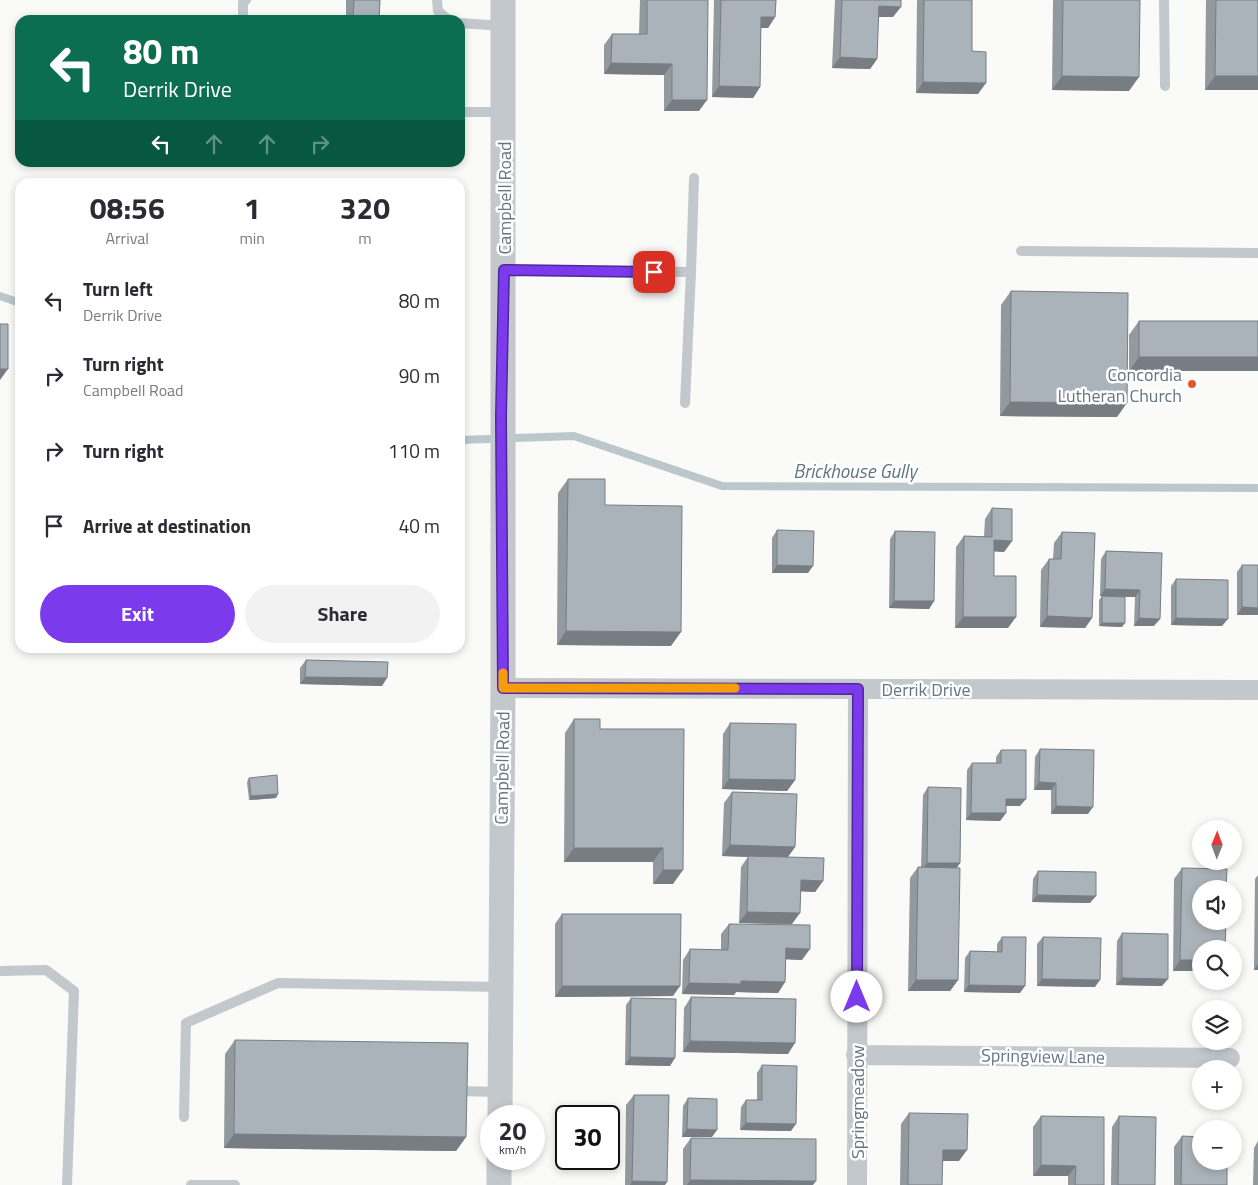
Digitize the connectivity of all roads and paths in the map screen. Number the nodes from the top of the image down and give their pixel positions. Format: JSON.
{"nodes":[{"id":1,"x":246,"y":0,"type":"edge"},
{"id":2,"x":437,"y":0,"type":"edge"},
{"id":3,"x":502,"y":0,"type":"edge"},
{"id":4,"x":1164,"y":0,"type":"edge"},
{"id":5,"x":243,"y":15,"type":"edge"},
{"id":6,"x":442,"y":15,"type":"edge"},
{"id":7,"x":465,"y":23,"type":"edge"},
{"id":8,"x":503,"y":26,"type":"junction"},
{"id":9,"x":1165,"y":86,"type":"dead end"},
{"id":10,"x":465,"y":112,"type":"edge"},
{"id":11,"x":503,"y":112,"type":"junction"},
{"id":12,"x":694,"y":178,"type":"dead end"},
{"id":13,"x":1021,"y":251,"type":"dead end"},
{"id":14,"x":1258,"y":253,"type":"edge"},
{"id":15,"x":504,"y":270,"type":"junction"},
{"id":16,"x":691,"y":272,"type":"junction"},
{"id":17,"x":685,"y":403,"type":"dead end"},
{"id":18,"x":503,"y":688,"type":"junction"},
{"id":19,"x":858,"y":689,"type":"junction"},
{"id":20,"x":1258,"y":690,"type":"edge"},
{"id":21,"x":0,"y":971,"type":"edge"},
{"id":22,"x":500,"y":987,"type":"junction"},
{"id":23,"x":856,"y":1055,"type":"junction"},
{"id":24,"x":1230,"y":1058,"type":"dead end"},
{"id":25,"x":457,"y":1091,"type":"edge"},
{"id":26,"x":500,"y":1104,"type":"edge"},
{"id":27,"x":184,"y":1118,"type":"dead end"},
{"id":28,"x":499,"y":1170,"type":"edge"},
{"id":29,"x":68,"y":1185,"type":"edge"},
{"id":30,"x":191,"y":1185,"type":"edge"},
{"id":31,"x":236,"y":1185,"type":"edge"},
{"id":32,"x":499,"y":1185,"type":"edge"},
{"id":33,"x":857,"y":1185,"type":"edge"}],
"edges":[{"from":1,"to":5,"type":"lane"},
{"from":2,"to":6,"type":"lane"},
{"from":3,"to":8,"type":"street","name":"Campbell Road"},
{"from":4,"to":9,"type":"lane"},
{"from":7,"to":8,"type":"lane"},
{"from":8,"to":11,"type":"street","name":"Campbell Road"},
{"from":10,"to":11,"type":"lane"},
{"from":11,"to":15,"type":"street","name":"Campbell Road"},
{"from":12,"to":16,"type":"lane"},
{"from":13,"to":14,"type":"lane"},
{"from":15,"to":16,"type":"lane"},
{"from":15,"to":18,"type":"street","name":"Campbell Road"},
{"from":16,"to":17,"type":"lane"},
{"from":18,"to":19,"type":"street","name":"Derrik Drive"},
{"from":18,"to":22,"type":"street","name":"Campbell Road"},
{"from":19,"to":20,"type":"street","name":"Derrik Drive"},
{"from":19,"to":23,"type":"street","name":"Springmeadow"},
{"from":21,"to":29,"type":"lane"},
{"from":22,"to":26,"type":"street","name":"Campbell Road"},
{"from":22,"to":27,"type":"lane"},
{"from":23,"to":24,"type":"street","name":"Springview Lane"},
{"from":23,"to":33,"type":"street","name":"Springmeadow"},
{"from":25,"to":26,"type":"lane"},
{"from":28,"to":32,"type":"street"},
{"from":30,"to":31,"type":"lane"}]}
